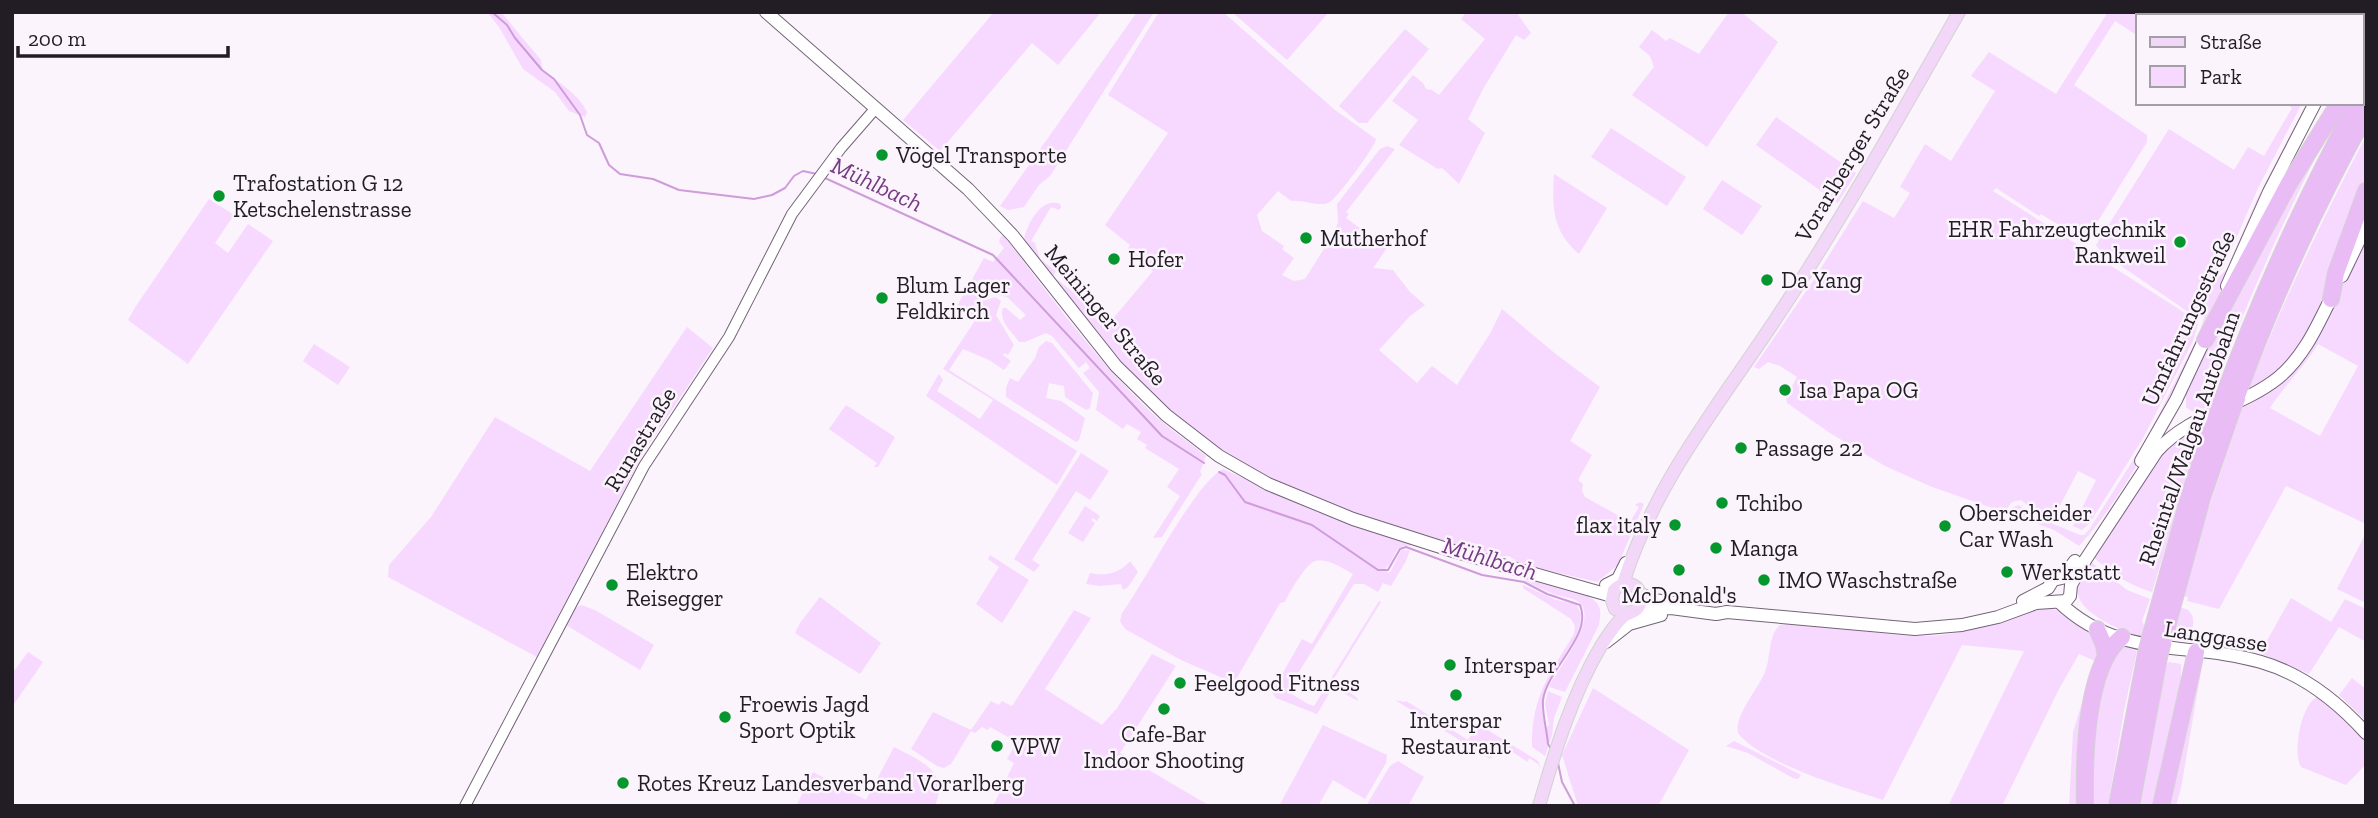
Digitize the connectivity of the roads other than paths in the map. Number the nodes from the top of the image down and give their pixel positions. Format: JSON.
{"nodes":[{"id":1,"x":766,"y":12,"type":"edge"},
{"id":2,"x":1959,"y":12,"type":"edge"},
{"id":3,"x":2314,"y":105,"type":"edge"},
{"id":4,"x":2338,"y":105,"type":"edge"},
{"id":5,"x":2356,"y":105,"type":"edge"},
{"id":6,"x":875,"y":109,"type":"junction"},
{"id":7,"x":2366,"y":114,"type":"edge"},
{"id":8,"x":2366,"y":191,"type":"edge"},
{"id":9,"x":2366,"y":226,"type":"edge"},
{"id":10,"x":2331,"y":299,"type":"junction"},
{"id":11,"x":2205,"y":340,"type":"junction"},
{"id":12,"x":2251,"y":340,"type":"junction"},
{"id":13,"x":1644,"y":527,"type":"junction"},
{"id":14,"x":2091,"y":546,"type":"junction"},
{"id":15,"x":2079,"y":563,"type":"junction"},
{"id":16,"x":2068,"y":586,"type":"junction"},
{"id":17,"x":2048,"y":588,"type":"junction"},
{"id":18,"x":1622,"y":592,"type":"junction"},
{"id":19,"x":2030,"y":597,"type":"junction"},
{"id":20,"x":2058,"y":602,"type":"junction"},
{"id":21,"x":1633,"y":611,"type":"junction"},
{"id":22,"x":1692,"y":611,"type":"junction"},
{"id":23,"x":1727,"y":612,"type":"junction"},
{"id":24,"x":1984,"y":620,"type":"junction"},
{"id":25,"x":2097,"y":629,"type":"junction"},
{"id":26,"x":2122,"y":637,"type":"junction"},
{"id":27,"x":1602,"y":645,"type":"junction"},
{"id":28,"x":2155,"y":647,"type":"junction"},
{"id":29,"x":2196,"y":652,"type":"junction"},
{"id":30,"x":2106,"y":657,"type":"junction"},
{"id":31,"x":2366,"y":733,"type":"edge"},
{"id":32,"x":465,"y":806,"type":"edge"},
{"id":33,"x":1539,"y":806,"type":"edge"},
{"id":34,"x":2085,"y":806,"type":"edge"},
{"id":35,"x":2117,"y":806,"type":"edge"},
{"id":36,"x":2131,"y":806,"type":"edge"},
{"id":37,"x":2161,"y":806,"type":"edge"}],
"edges":[{"from":1,"to":6,"type":"main road","name":"Meininger Straße"},
{"from":2,"to":13,"type":"main road","name":"Vorarlberger Straße"},
{"from":3,"to":11,"type":"main road","name":"Umfahrungsstraße"},
{"from":4,"to":11,"type":"highway"},
{"from":5,"to":12,"type":"highway","name":"Rheintal/Walgau Autobahn"},
{"from":6,"to":18,"type":"main road","name":"Meininger Straße"},
{"from":6,"to":32,"type":"street","name":"Runastraße"},
{"from":7,"to":12,"type":"highway","name":"Rheintal/Walgau Autobahn"},
{"from":8,"to":10,"type":"highway"},
{"from":9,"to":10,"type":"main road"},
{"from":10,"to":14,"type":"main road"},
{"from":11,"to":14,"type":"main road","name":"Umfahrungsstraße"},
{"from":12,"to":28,"type":"highway","name":"Rheintal/Walgau Autobahn"},
{"from":13,"to":18,"type":"main road","name":"Vorarlberger Straße"},
{"from":13,"to":18,"type":"main road","name":"Vorarlberger Straße"},
{"from":14,"to":15,"type":"main road"},
{"from":15,"to":16,"type":"main road"},
{"from":15,"to":19,"type":"main road"},
{"from":16,"to":17,"type":"main road"},
{"from":16,"to":20,"type":"main road"},
{"from":16,"to":26,"type":"main road","name":"Langgasse"},
{"from":17,"to":19,"type":"main road"},
{"from":17,"to":20,"type":"main road"},
{"from":18,"to":21,"type":"main road"},
{"from":18,"to":21,"type":"main road","name":"Vorarlberger Straße"},
{"from":18,"to":23,"type":"main road"},
{"from":18,"to":27,"type":"main road","name":"Vorarlberger Straße"},
{"from":19,"to":24,"type":"main road"},
{"from":20,"to":24,"type":"main road"},
{"from":20,"to":25,"type":"main road","name":"Langgasse"},
{"from":21,"to":22,"type":"main road"},
{"from":21,"to":27,"type":"main road","name":"Vorarlberger Straße"},
{"from":22,"to":23,"type":"main road"},
{"from":22,"to":27,"type":"main road"},
{"from":23,"to":24,"type":"main road"},
{"from":25,"to":26,"type":"main road","name":"Langgasse"},
{"from":25,"to":30,"type":"highway"},
{"from":26,"to":29,"type":"main road","name":"Langgasse"},
{"from":26,"to":30,"type":"highway"},
{"from":27,"to":33,"type":"main road","name":"Vorarlberger Straße"},
{"from":28,"to":35,"type":"highway","name":"Rheintal/Walgau Autobahn"},
{"from":28,"to":36,"type":"highway","name":"Rheintal/Walgau Autobahn"},
{"from":29,"to":31,"type":"main road","name":"Langgasse"},
{"from":29,"to":37,"type":"highway"},
{"from":30,"to":34,"type":"highway"}]}
